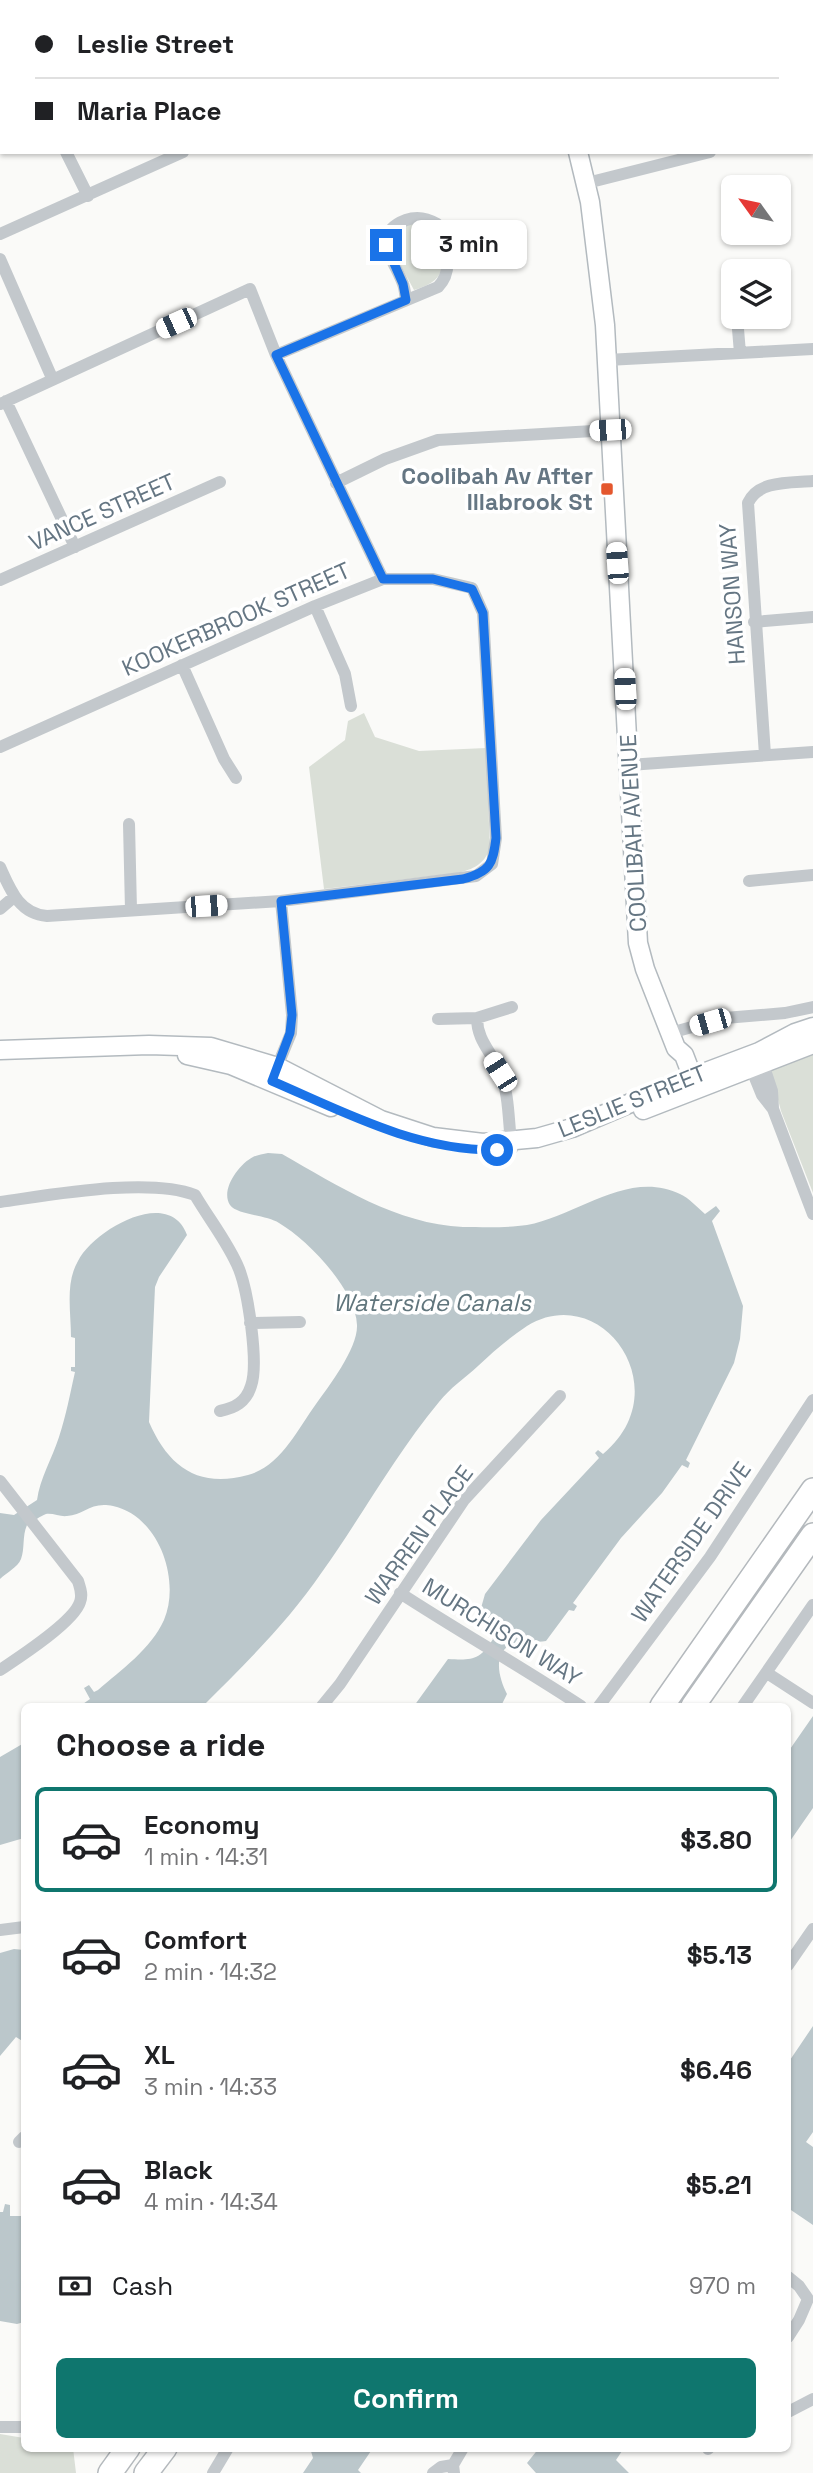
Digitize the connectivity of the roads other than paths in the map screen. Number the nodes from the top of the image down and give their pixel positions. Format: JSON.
{"nodes":[{"id":1,"x":67,"y":154,"type":"edge"},
{"id":2,"x":179,"y":154,"type":"edge"},
{"id":3,"x":579,"y":154,"type":"edge"},
{"id":4,"x":702,"y":154,"type":"edge"},
{"id":5,"x":587,"y":183,"type":"junction"},
{"id":6,"x":88,"y":196,"type":"junction"},
{"id":7,"x":0,"y":234,"type":"edge"},
{"id":8,"x":0,"y":259,"type":"edge"},
{"id":9,"x":406,"y":300,"type":"junction"},
{"id":10,"x":738,"y":329,"type":"edge"},
{"id":11,"x":813,"y":348,"type":"edge"},
{"id":12,"x":740,"y":353,"type":"junction"},
{"id":13,"x":276,"y":355,"type":"junction"},
{"id":14,"x":607,"y":359,"type":"junction"},
{"id":15,"x":52,"y":379,"type":"junction"},
{"id":16,"x":3,"y":402,"type":"edge"},
{"id":17,"x":610,"y":430,"type":"junction"},
{"id":18,"x":813,"y":481,"type":"edge"},
{"id":19,"x":220,"y":482,"type":"dead end"},
{"id":20,"x":336,"y":483,"type":"junction"},
{"id":21,"x":75,"y":547,"type":"junction"},
{"id":22,"x":383,"y":579,"type":"junction"},
{"id":23,"x":0,"y":580,"type":"edge"},
{"id":24,"x":315,"y":606,"type":"junction"},
{"id":25,"x":813,"y":617,"type":"edge"},
{"id":26,"x":754,"y":622,"type":"junction"},
{"id":27,"x":182,"y":665,"type":"junction"},
{"id":28,"x":351,"y":706,"type":"dead end"},
{"id":29,"x":0,"y":747,"type":"edge"},
{"id":30,"x":813,"y":752,"type":"edge"},
{"id":31,"x":765,"y":755,"type":"junction"},
{"id":32,"x":629,"y":765,"type":"junction"},
{"id":33,"x":236,"y":778,"type":"dead end"},
{"id":34,"x":129,"y":824,"type":"dead end"},
{"id":35,"x":0,"y":867,"type":"edge"},
{"id":36,"x":813,"y":875,"type":"edge"},
{"id":37,"x":748,"y":881,"type":"dead end"},
{"id":38,"x":14,"y":897,"type":"junction"},
{"id":39,"x":281,"y":901,"type":"junction"},
{"id":40,"x":0,"y":909,"type":"edge"},
{"id":41,"x":131,"y":911,"type":"junction"},
{"id":42,"x":512,"y":1007,"type":"dead end"},
{"id":43,"x":813,"y":1007,"type":"edge"},
{"id":44,"x":477,"y":1018,"type":"junction"},
{"id":45,"x":438,"y":1019,"type":"dead end"},
{"id":46,"x":813,"y":1027,"type":"edge"},
{"id":47,"x":673,"y":1041,"type":"junction"},
{"id":48,"x":813,"y":1044,"type":"edge"},
{"id":49,"x":0,"y":1050,"type":"edge"},
{"id":50,"x":755,"y":1060,"type":"junction"},
{"id":51,"x":0,"y":1062,"type":"edge"},
{"id":52,"x":275,"y":1074,"type":"junction"},
{"id":53,"x":690,"y":1085,"type":"junction"},
{"id":54,"x":511,"y":1145,"type":"junction"},
{"id":55,"x":0,"y":1202,"type":"edge"},
{"id":56,"x":813,"y":1214,"type":"edge"},
{"id":57,"x":300,"y":1322,"type":"dead end"},
{"id":58,"x":250,"y":1323,"type":"junction"},
{"id":59,"x":560,"y":1396,"type":"dead end"},
{"id":60,"x":813,"y":1400,"type":"edge"},
{"id":61,"x":219,"y":1411,"type":"dead end"},
{"id":62,"x":3,"y":1484,"type":"edge"},
{"id":63,"x":813,"y":1490,"type":"edge"},
{"id":64,"x":813,"y":1535,"type":"edge"},
{"id":65,"x":400,"y":1593,"type":"junction"},
{"id":66,"x":813,"y":1605,"type":"edge"},
{"id":67,"x":0,"y":1670,"type":"edge"},
{"id":68,"x":767,"y":1673,"type":"junction"},
{"id":69,"x":324,"y":1703,"type":"edge"},
{"id":70,"x":576,"y":1703,"type":"edge"},
{"id":71,"x":601,"y":1703,"type":"edge"},
{"id":72,"x":664,"y":1703,"type":"edge"},
{"id":73,"x":695,"y":1703,"type":"edge"},
{"id":74,"x":745,"y":1703,"type":"edge"},
{"id":75,"x":813,"y":1703,"type":"edge"},
{"id":76,"x":21,"y":1927,"type":"edge"},
{"id":77,"x":813,"y":1929,"type":"edge"},
{"id":78,"x":0,"y":1930,"type":"edge"},
{"id":79,"x":791,"y":1961,"type":"edge"},
{"id":80,"x":791,"y":2279,"type":"edge"},
{"id":81,"x":811,"y":2300,"type":"edge"},
{"id":82,"x":791,"y":2332,"type":"edge"},
{"id":83,"x":813,"y":2399,"type":"edge"},
{"id":84,"x":791,"y":2410,"type":"edge"},
{"id":85,"x":0,"y":2427,"type":"edge"},
{"id":86,"x":21,"y":2427,"type":"edge"},
{"id":87,"x":125,"y":2452,"type":"edge"},
{"id":88,"x":162,"y":2452,"type":"edge"},
{"id":89,"x":226,"y":2452,"type":"edge"},
{"id":90,"x":461,"y":2452,"type":"edge"},
{"id":91,"x":454,"y":2469,"type":"edge"},
{"id":92,"x":110,"y":2473,"type":"edge"},
{"id":93,"x":146,"y":2473,"type":"edge"},
{"id":94,"x":213,"y":2473,"type":"edge"},
{"id":95,"x":433,"y":2473,"type":"edge"}],
"edges":[{"from":1,"to":6,"type":"street"},
{"from":2,"to":6,"type":"street"},
{"from":3,"to":5,"type":"street","name":"COOLIBAH AVENUE"},
{"from":4,"to":5,"type":"street"},
{"from":5,"to":14,"type":"street","name":"COOLIBAH AVENUE"},
{"from":6,"to":7,"type":"street"},
{"from":8,"to":15,"type":"street"},
{"from":9,"to":9,"type":"street"},
{"from":9,"to":13,"type":"street"},
{"from":10,"to":12,"type":"street"},
{"from":11,"to":12,"type":"street"},
{"from":12,"to":14,"type":"street"},
{"from":13,"to":15,"type":"street"},
{"from":13,"to":20,"type":"street"},
{"from":14,"to":17,"type":"street","name":"COOLIBAH AVENUE"},
{"from":15,"to":16,"type":"street"},
{"from":16,"to":21,"type":"street"},
{"from":17,"to":20,"type":"street"},
{"from":17,"to":32,"type":"street","name":"COOLIBAH AVENUE"},
{"from":18,"to":26,"type":"street","name":"HANSON WAY"},
{"from":19,"to":21,"type":"street","name":"VANCE STREET"},
{"from":20,"to":22,"type":"street"},
{"from":21,"to":23,"type":"street","name":"VANCE STREET"},
{"from":22,"to":24,"type":"street","name":"KOOKERBROOK STREET"},
{"from":22,"to":39,"type":"street","name":"KOOKERBROOK STREET"},
{"from":24,"to":27,"type":"street","name":"KOOKERBROOK STREET"},
{"from":24,"to":28,"type":"street"},
{"from":25,"to":26,"type":"street"},
{"from":26,"to":31,"type":"street","name":"HANSON WAY"},
{"from":27,"to":29,"type":"street","name":"KOOKERBROOK STREET"},
{"from":27,"to":33,"type":"street"},
{"from":30,"to":31,"type":"street"},
{"from":31,"to":32,"type":"street"},
{"from":32,"to":47,"type":"street","name":"COOLIBAH AVENUE"},
{"from":34,"to":41,"type":"street"},
{"from":35,"to":38,"type":"street"},
{"from":36,"to":37,"type":"street"},
{"from":38,"to":40,"type":"street"},
{"from":38,"to":41,"type":"street"},
{"from":39,"to":41,"type":"street"},
{"from":39,"to":52,"type":"street"},
{"from":42,"to":44,"type":"street"},
{"from":43,"to":47,"type":"street"},
{"from":44,"to":45,"type":"street"},
{"from":44,"to":54,"type":"street"},
{"from":46,"to":50,"type":"street","name":"LESLIE STREET"},
{"from":47,"to":53,"type":"street","name":"COOLIBAH AVENUE"},
{"from":48,"to":50,"type":"street","name":"LESLIE STREET"},
{"from":49,"to":52,"type":"street","name":"LESLIE STREET"},
{"from":50,"to":53,"type":"street","name":"LESLIE STREET"},
{"from":50,"to":56,"type":"street"},
{"from":51,"to":52,"type":"street","name":"LESLIE STREET"},
{"from":52,"to":54,"type":"street","name":"LESLIE STREET"},
{"from":53,"to":54,"type":"street","name":"LESLIE STREET"},
{"from":55,"to":58,"type":"street"},
{"from":57,"to":58,"type":"street"},
{"from":58,"to":61,"type":"street"},
{"from":59,"to":65,"type":"street","name":"WARREN PLACE"},
{"from":60,"to":71,"type":"street","name":"WATERSIDE DRIVE"},
{"from":62,"to":67,"type":"street"},
{"from":63,"to":72,"type":"highway"},
{"from":64,"to":73,"type":"highway"},
{"from":65,"to":69,"type":"street","name":"WARREN PLACE"},
{"from":65,"to":70,"type":"street","name":"MURCHISON WAY"},
{"from":66,"to":68,"type":"street"},
{"from":68,"to":74,"type":"street"},
{"from":68,"to":75,"type":"street"},
{"from":76,"to":78,"type":"street"},
{"from":77,"to":79,"type":"street"},
{"from":80,"to":81,"type":"street"},
{"from":81,"to":82,"type":"street"},
{"from":83,"to":84,"type":"street"},
{"from":85,"to":86,"type":"street"},
{"from":87,"to":92,"type":"highway"},
{"from":88,"to":93,"type":"highway"},
{"from":89,"to":94,"type":"street"},
{"from":90,"to":91,"type":"street"},
{"from":91,"to":95,"type":"street"}]}
